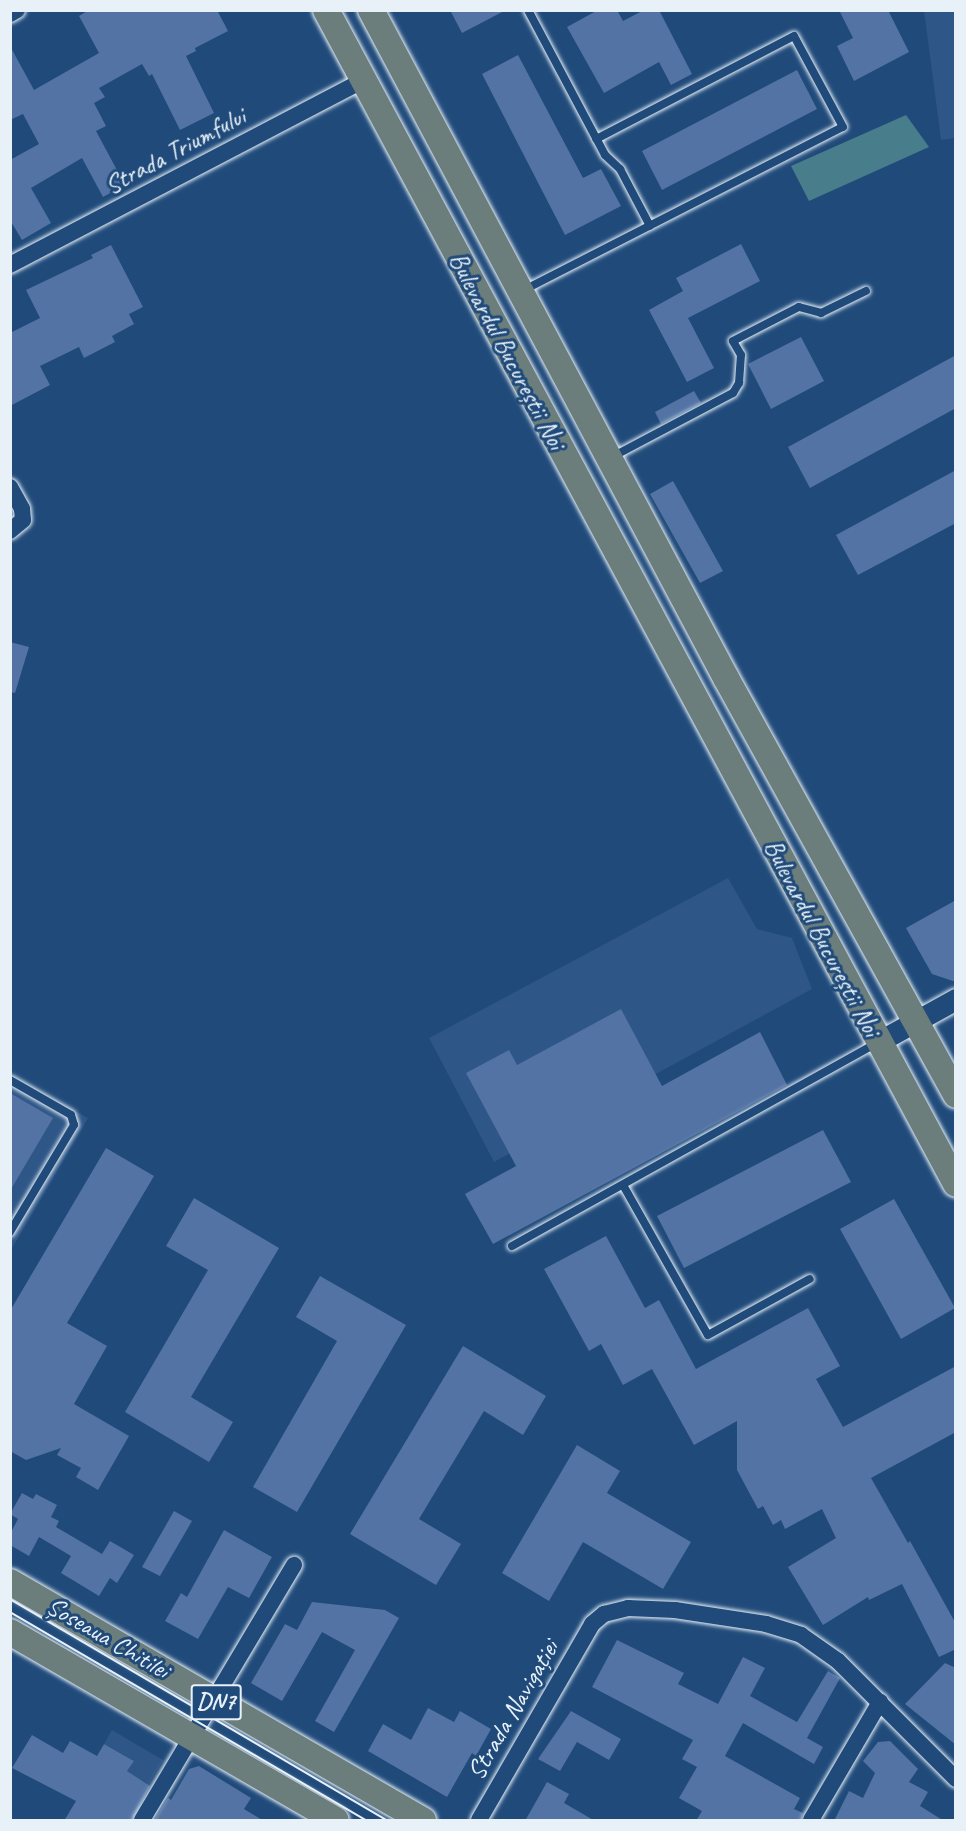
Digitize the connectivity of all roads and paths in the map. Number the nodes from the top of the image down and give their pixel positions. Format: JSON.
{"nodes":[{"id":1,"x":17,"y":10,"type":"edge"},
{"id":2,"x":326,"y":10,"type":"edge"},
{"id":3,"x":372,"y":10,"type":"edge"},
{"id":4,"x":528,"y":10,"type":"edge"},
{"id":5,"x":10,"y":14,"type":"edge"},
{"id":6,"x":362,"y":81,"type":"junction"},
{"id":7,"x":596,"y":139,"type":"junction"},
{"id":8,"x":650,"y":226,"type":"junction"},
{"id":9,"x":10,"y":265,"type":"edge"},
{"id":10,"x":866,"y":291,"type":"dead end"},
{"id":11,"x":520,"y":292,"type":"junction"},
{"id":12,"x":609,"y":459,"type":"junction"},
{"id":13,"x":10,"y":487,"type":"edge"},
{"id":14,"x":17,"y":525,"type":"edge"},
{"id":15,"x":726,"y":678,"type":"junction"},
{"id":16,"x":689,"y":691,"type":"junction"},
{"id":17,"x":956,"y":999,"type":"edge"},
{"id":18,"x":915,"y":1021,"type":"junction"},
{"id":19,"x":878,"y":1042,"type":"junction"},
{"id":20,"x":10,"y":1080,"type":"edge"},
{"id":21,"x":956,"y":1095,"type":"edge"},
{"id":22,"x":956,"y":1184,"type":"edge"},
{"id":23,"x":623,"y":1185,"type":"junction"},
{"id":24,"x":10,"y":1232,"type":"edge"},
{"id":25,"x":512,"y":1246,"type":"dead end"},
{"id":26,"x":810,"y":1279,"type":"dead end"},
{"id":27,"x":294,"y":1565,"type":"dead end"},
{"id":28,"x":10,"y":1582,"type":"edge"},
{"id":29,"x":10,"y":1632,"type":"edge"},
{"id":30,"x":213,"y":1700,"type":"junction"},
{"id":31,"x":880,"y":1702,"type":"junction"},
{"id":32,"x":193,"y":1736,"type":"junction"},
{"id":33,"x":956,"y":1779,"type":"edge"},
{"id":34,"x":142,"y":1821,"type":"edge"},
{"id":35,"x":336,"y":1821,"type":"edge"},
{"id":36,"x":423,"y":1821,"type":"edge"},
{"id":37,"x":479,"y":1821,"type":"edge"},
{"id":38,"x":811,"y":1821,"type":"edge"}],
"edges":[{"from":1,"to":5,"type":"street"},
{"from":2,"to":6,"type":"main road","name":"Bulevardul Bucureștii Noi"},
{"from":3,"to":11,"type":"main road","name":"Bulevardul Bucureștii Noi"},
{"from":4,"to":7,"type":"lane"},
{"from":6,"to":9,"type":"street","name":"Strada Triumfului"},
{"from":6,"to":16,"type":"main road","name":"Bulevardul Bucureștii Noi"},
{"from":7,"to":8,"type":"lane"},
{"from":7,"to":8,"type":"lane"},
{"from":8,"to":11,"type":"lane"},
{"from":10,"to":12,"type":"lane"},
{"from":11,"to":12,"type":"main road","name":"Bulevardul Bucureștii Noi"},
{"from":12,"to":15,"type":"main road","name":"Bulevardul Bucureștii Noi"},
{"from":13,"to":14,"type":"street"},
{"from":15,"to":16,"type":"main road"},
{"from":15,"to":18,"type":"main road","name":"Bulevardul Bucureștii Noi"},
{"from":16,"to":19,"type":"main road","name":"Bulevardul Bucureștii Noi"},
{"from":17,"to":18,"type":"street"},
{"from":18,"to":19,"type":"street"},
{"from":18,"to":21,"type":"main road","name":"Bulevardul Bucureștii Noi"},
{"from":19,"to":22,"type":"main road","name":"Bulevardul Bucureștii Noi"},
{"from":19,"to":23,"type":"lane"},
{"from":20,"to":24,"type":"lane"},
{"from":23,"to":25,"type":"lane"},
{"from":23,"to":26,"type":"lane"},
{"from":27,"to":30,"type":"street"},
{"from":28,"to":30,"type":"main road","name":"Șoseaua Chitilei","number":"DN7"},
{"from":29,"to":32,"type":"main road","name":"Șoseaua Chitilei","number":"DN7"},
{"from":30,"to":32,"type":"street"},
{"from":30,"to":36,"type":"main road","name":"Șoseaua Chitilei","number":"DN7"},
{"from":31,"to":33,"type":"street"},
{"from":31,"to":37,"type":"street","name":"Strada Navigației"},
{"from":31,"to":38,"type":"street"},
{"from":32,"to":34,"type":"street"},
{"from":32,"to":35,"type":"main road","name":"Șoseaua Chitilei","number":"DN7"}]}
